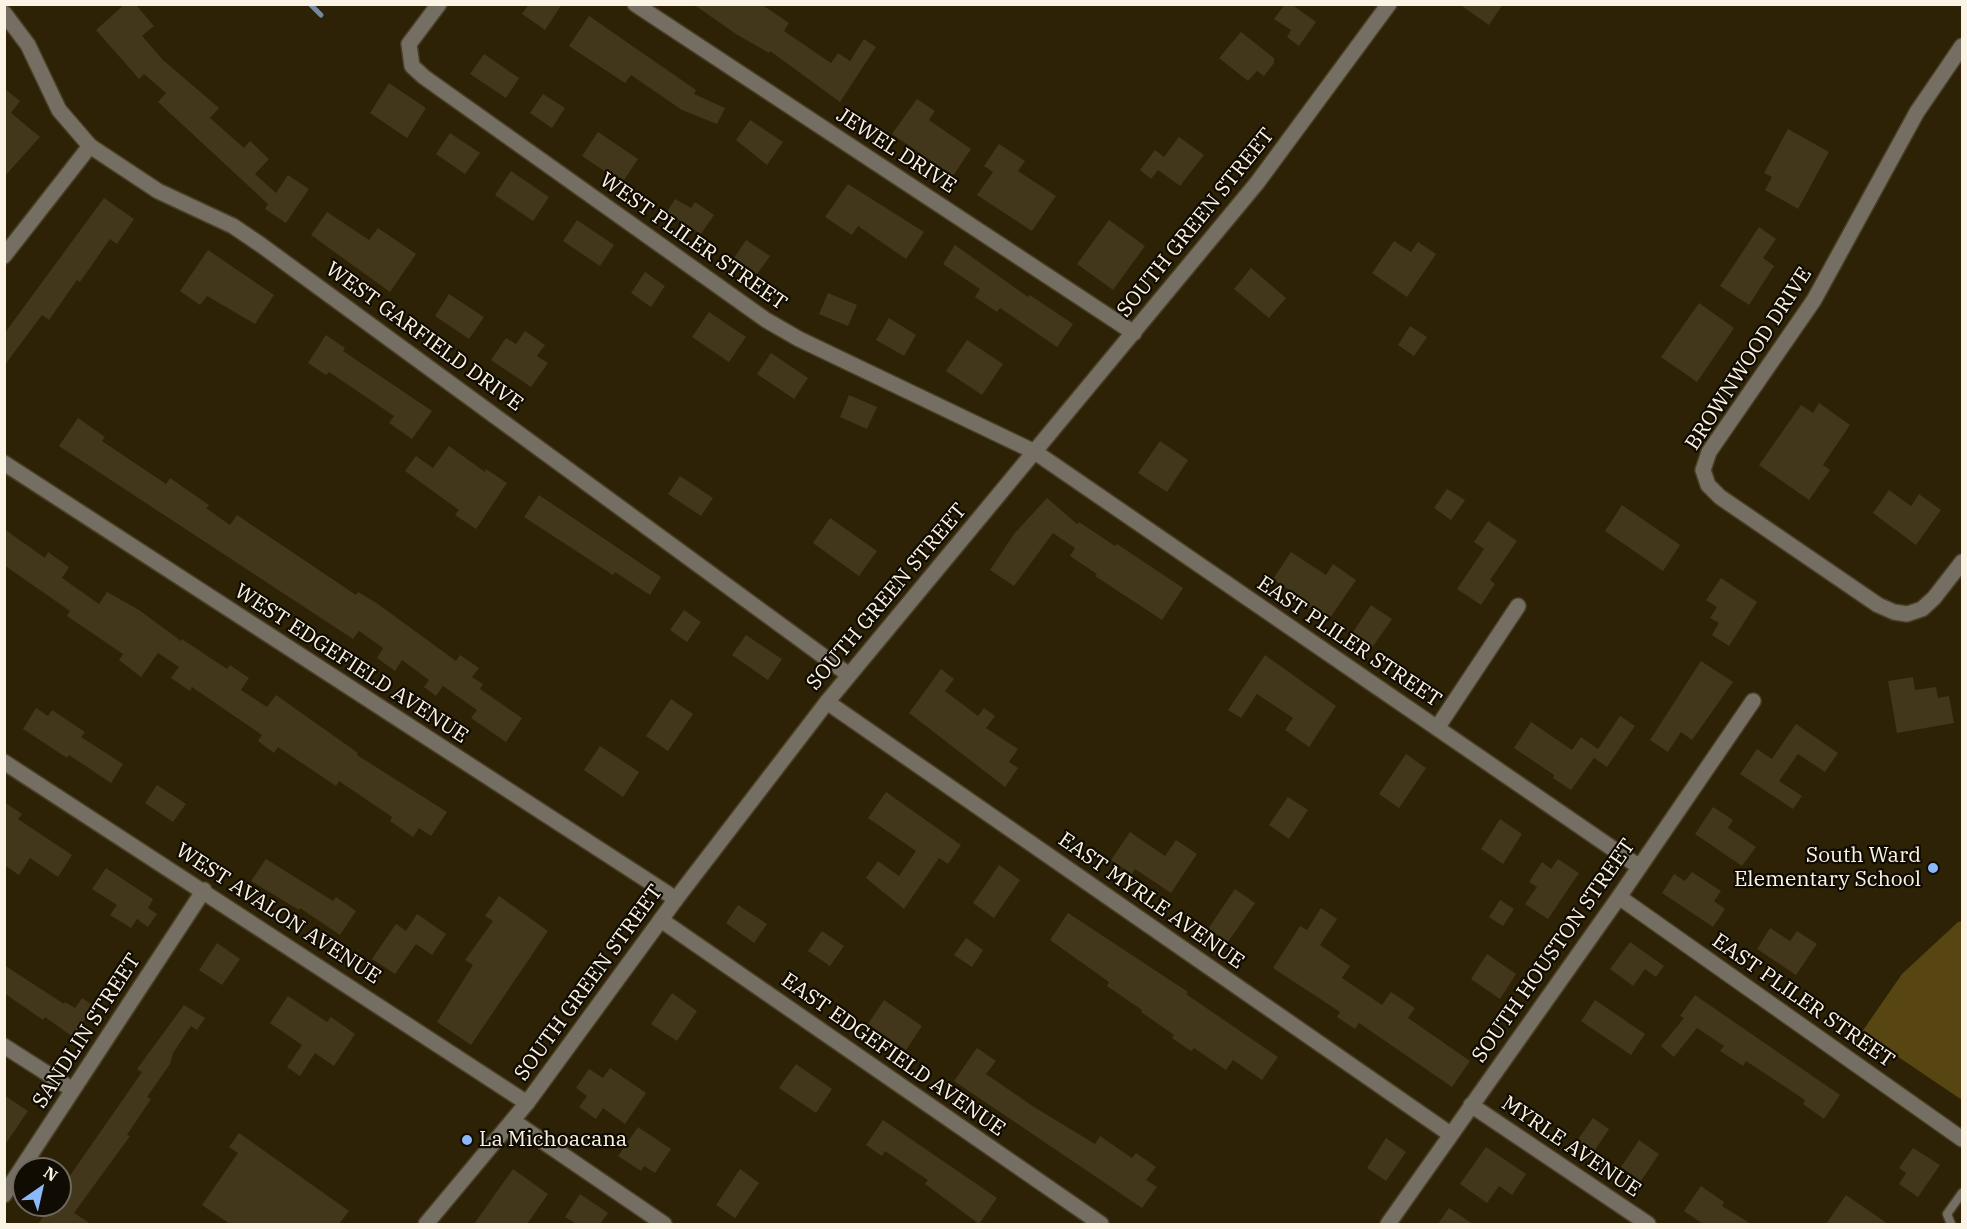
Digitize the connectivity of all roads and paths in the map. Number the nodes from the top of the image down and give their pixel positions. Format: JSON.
{"nodes":[{"id":1,"x":439,"y":4,"type":"edge"},
{"id":2,"x":635,"y":4,"type":"edge"},
{"id":3,"x":1389,"y":4,"type":"edge"},
{"id":4,"x":4,"y":13,"type":"edge"},
{"id":5,"x":1962,"y":46,"type":"edge"},
{"id":6,"x":90,"y":147,"type":"junction"},
{"id":7,"x":4,"y":256,"type":"edge"},
{"id":8,"x":1134,"y":333,"type":"junction"},
{"id":9,"x":1035,"y":452,"type":"junction"},
{"id":10,"x":4,"y":463,"type":"edge"},
{"id":11,"x":1962,"y":562,"type":"edge"},
{"id":12,"x":1518,"y":606,"type":"dead end"},
{"id":13,"x":849,"y":675,"type":"junction"},
{"id":14,"x":1753,"y":701,"type":"dead end"},
{"id":15,"x":827,"y":702,"type":"junction"},
{"id":16,"x":1437,"y":728,"type":"junction"},
{"id":17,"x":4,"y":762,"type":"edge"},
{"id":18,"x":1638,"y":866,"type":"junction"},
{"id":19,"x":204,"y":890,"type":"junction"},
{"id":20,"x":1619,"y":897,"type":"junction"},
{"id":21,"x":676,"y":899,"type":"junction"},
{"id":22,"x":661,"y":920,"type":"junction"},
{"id":23,"x":4,"y":1046,"type":"edge"},
{"id":24,"x":73,"y":1090,"type":"junction"},
{"id":25,"x":526,"y":1103,"type":"junction"},
{"id":26,"x":1472,"y":1105,"type":"junction"},
{"id":27,"x":513,"y":1121,"type":"junction"},
{"id":28,"x":1450,"y":1134,"type":"junction"},
{"id":29,"x":1962,"y":1139,"type":"edge"},
{"id":30,"x":1962,"y":1193,"type":"edge"},
{"id":31,"x":4,"y":1195,"type":"edge"},
{"id":32,"x":426,"y":1224,"type":"edge"},
{"id":33,"x":664,"y":1224,"type":"edge"},
{"id":34,"x":1101,"y":1224,"type":"edge"},
{"id":35,"x":1388,"y":1224,"type":"edge"},
{"id":36,"x":1648,"y":1224,"type":"edge"},
{"id":37,"x":1952,"y":1224,"type":"edge"}],
"edges":[{"from":1,"to":9,"type":"street","name":"WEST PLILER STREET"},
{"from":2,"to":8,"type":"street","name":"JEWEL DRIVE"},
{"from":3,"to":8,"type":"street","name":"SOUTH GREEN STREET"},
{"from":4,"to":6,"type":"street","name":"WEST GARFIELD DRIVE"},
{"from":5,"to":11,"type":"street","name":"BROWNWOOD DRIVE"},
{"from":6,"to":7,"type":"street"},
{"from":6,"to":13,"type":"street","name":"WEST GARFIELD DRIVE"},
{"from":8,"to":9,"type":"street","name":"SOUTH GREEN STREET"},
{"from":9,"to":13,"type":"street","name":"SOUTH GREEN STREET"},
{"from":9,"to":16,"type":"street","name":"EAST PLILER STREET"},
{"from":10,"to":21,"type":"street","name":"WEST EDGEFIELD AVENUE"},
{"from":12,"to":16,"type":"street"},
{"from":13,"to":15,"type":"street","name":"SOUTH GREEN STREET"},
{"from":14,"to":18,"type":"street","name":"SOUTH HOUSTON STREET"},
{"from":15,"to":21,"type":"street","name":"SOUTH GREEN STREET"},
{"from":15,"to":28,"type":"street","name":"EAST MYRLE AVENUE"},
{"from":16,"to":18,"type":"street","name":"EAST PLILER STREET"},
{"from":17,"to":19,"type":"street","name":"WEST AVALON AVENUE"},
{"from":18,"to":20,"type":"street","name":"SOUTH HOUSTON STREET"},
{"from":19,"to":24,"type":"street","name":"SANDLIN STREET"},
{"from":19,"to":25,"type":"street","name":"WEST AVALON AVENUE"},
{"from":20,"to":26,"type":"street","name":"SOUTH HOUSTON STREET"},
{"from":20,"to":29,"type":"street","name":"EAST PLILER STREET"},
{"from":21,"to":22,"type":"street","name":"SOUTH GREEN STREET"},
{"from":22,"to":25,"type":"street","name":"SOUTH GREEN STREET"},
{"from":22,"to":34,"type":"street","name":"EAST EDGEFIELD AVENUE"},
{"from":23,"to":24,"type":"street"},
{"from":24,"to":31,"type":"street","name":"SANDLIN STREET"},
{"from":25,"to":27,"type":"street","name":"SOUTH GREEN STREET"},
{"from":26,"to":28,"type":"street","name":"SOUTH HOUSTON STREET"},
{"from":26,"to":36,"type":"street","name":"MYRLE AVENUE"},
{"from":27,"to":32,"type":"street","name":"SOUTH GREEN STREET"},
{"from":27,"to":33,"type":"street"},
{"from":28,"to":35,"type":"street","name":"SOUTH HOUSTON STREET"},
{"from":30,"to":37,"type":"lane"}]}
